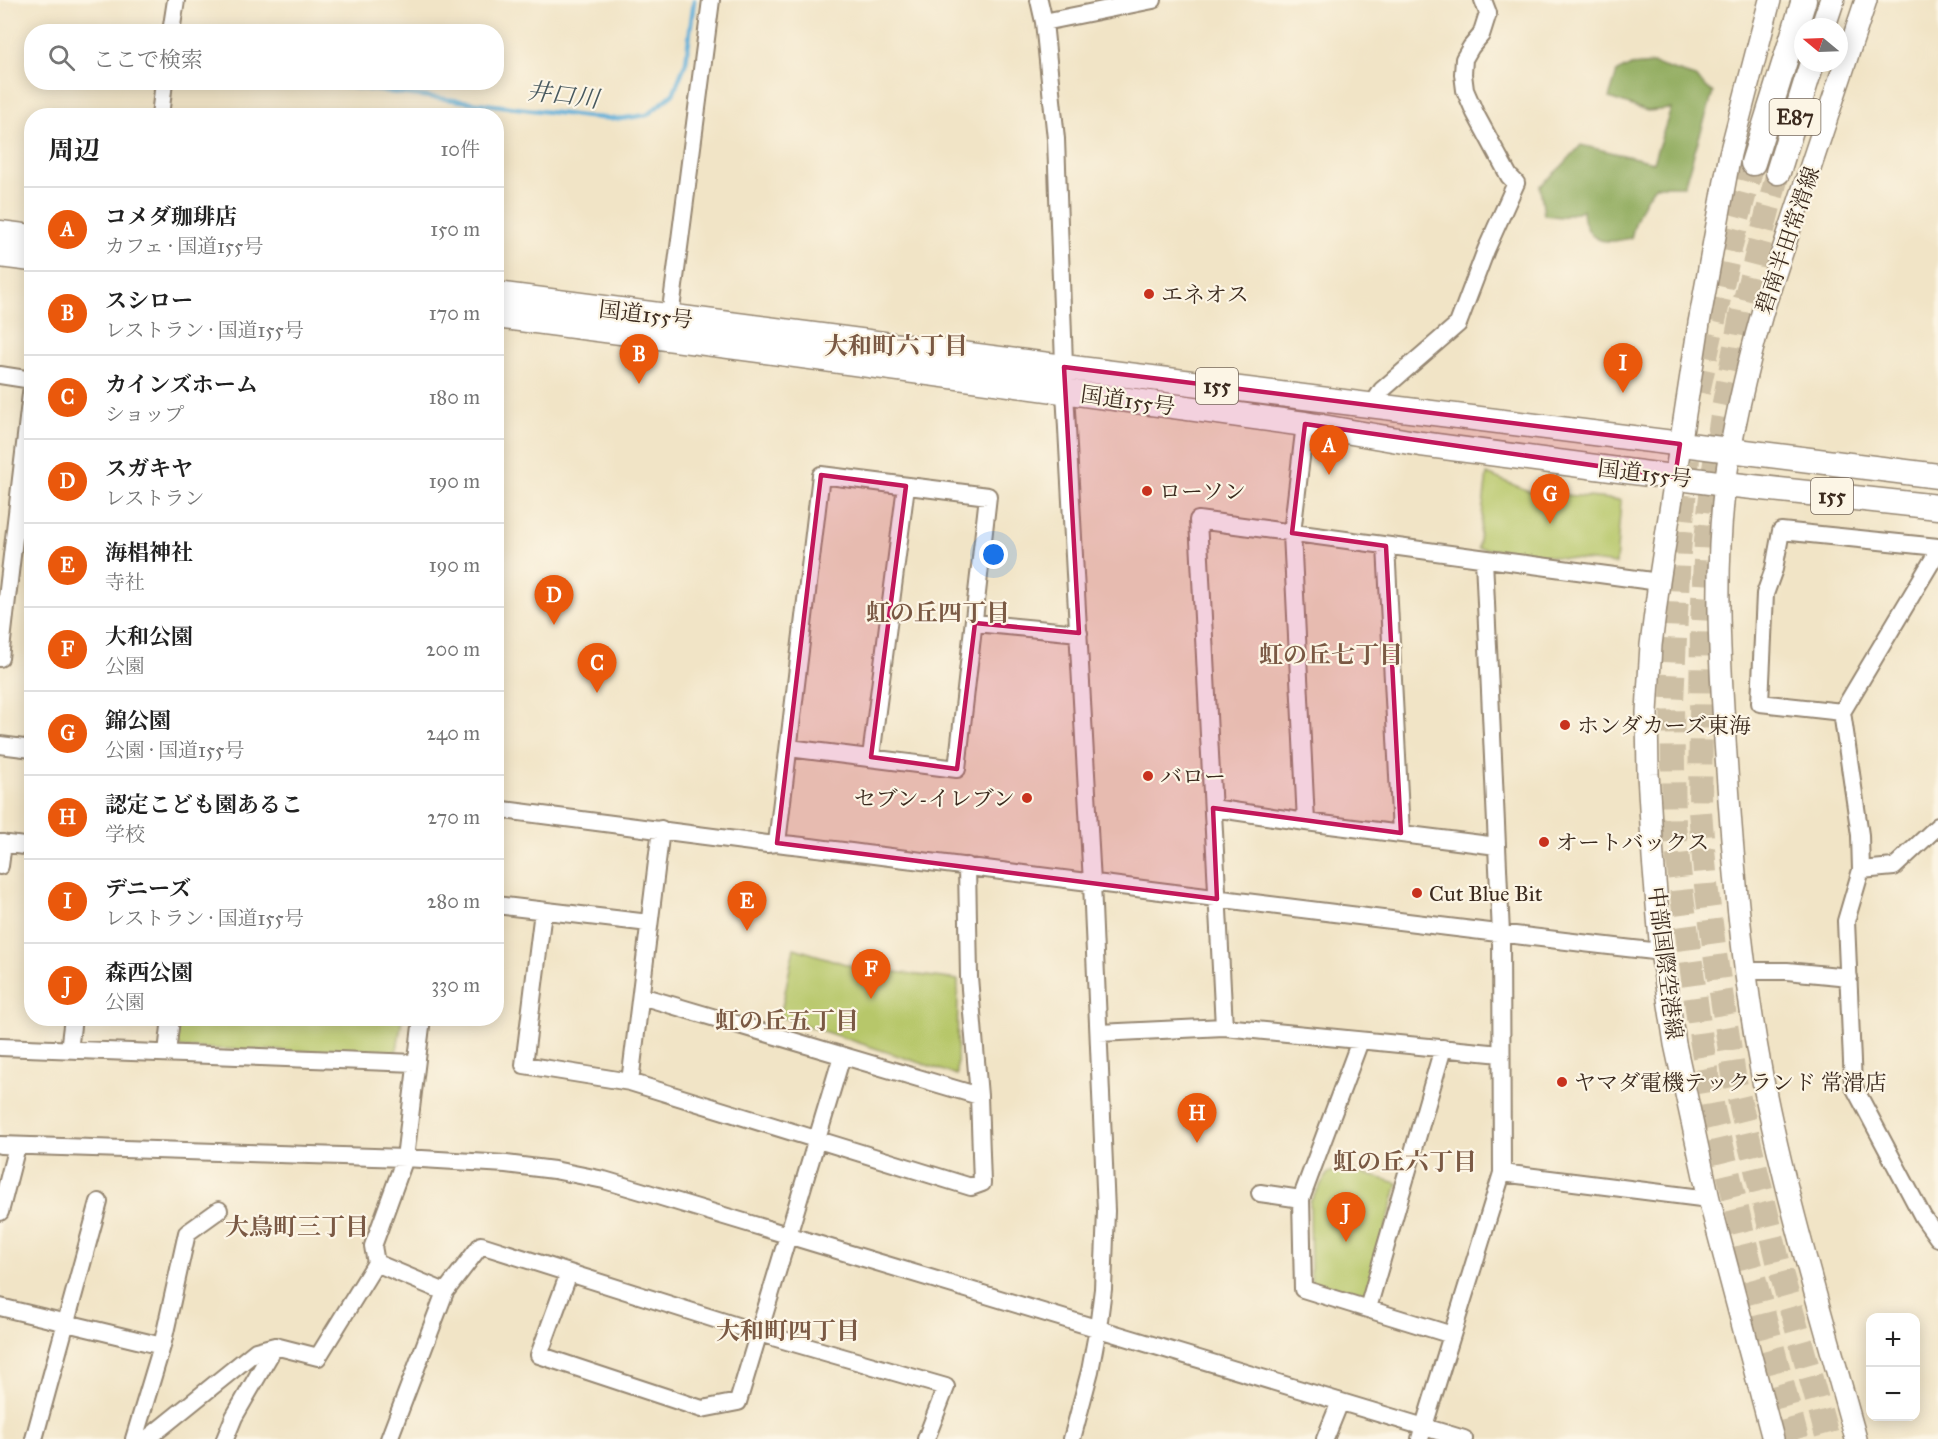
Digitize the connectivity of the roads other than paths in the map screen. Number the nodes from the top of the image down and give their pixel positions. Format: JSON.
{"nodes":[{"id":1,"x":176,"y":0,"type":"edge"},
{"id":2,"x":711,"y":0,"type":"edge"},
{"id":3,"x":1039,"y":0,"type":"edge"},
{"id":4,"x":1154,"y":0,"type":"edge"},
{"id":5,"x":1483,"y":0,"type":"edge"},
{"id":6,"x":1770,"y":0,"type":"edge"},
{"id":7,"x":1804,"y":0,"type":"edge"},
{"id":8,"x":1832,"y":0,"type":"edge"},
{"id":9,"x":1866,"y":0,"type":"edge"},
{"id":10,"x":1827,"y":18,"type":"edge"},
{"id":11,"x":1044,"y":22,"type":"junction"},
{"id":12,"x":172,"y":24,"type":"edge"},
{"id":13,"x":1809,"y":72,"type":"edge"},
{"id":14,"x":163,"y":90,"type":"edge"},
{"id":15,"x":161,"y":108,"type":"edge"},
{"id":16,"x":1753,"y":163,"type":"tunnel mouth"},
{"id":17,"x":1779,"y":172,"type":"tunnel mouth"},
{"id":18,"x":0,"y":233,"type":"edge"},
{"id":19,"x":24,"y":236,"type":"edge"},
{"id":20,"x":0,"y":255,"type":"edge"},
{"id":21,"x":24,"y":258,"type":"edge"},
{"id":22,"x":504,"y":295,"type":"edge"},
{"id":23,"x":504,"y":317,"type":"edge"},
{"id":24,"x":670,"y":317,"type":"junction"},
{"id":25,"x":1064,"y":367,"type":"junction"},
{"id":26,"x":0,"y":375,"type":"edge"},
{"id":27,"x":24,"y":379,"type":"edge"},
{"id":28,"x":1065,"y":392,"type":"junction"},
{"id":29,"x":1373,"y":404,"type":"junction"},
{"id":30,"x":1305,"y":424,"type":"junction"},
{"id":31,"x":1680,"y":444,"type":"junction"},
{"id":32,"x":1731,"y":450,"type":"junction"},
{"id":33,"x":1938,"y":476,"type":"edge"},
{"id":34,"x":1676,"y":477,"type":"junction"},
{"id":35,"x":1725,"y":484,"type":"junction"},
{"id":36,"x":906,"y":486,"type":"junction"},
{"id":37,"x":24,"y":505,"type":"edge"},
{"id":38,"x":1938,"y":507,"type":"edge"},
{"id":39,"x":23,"y":520,"type":"edge"},
{"id":40,"x":1292,"y":533,"type":"junction"},
{"id":41,"x":1386,"y":546,"type":"junction"},
{"id":42,"x":1938,"y":549,"type":"edge"},
{"id":43,"x":1484,"y":559,"type":"junction"},
{"id":44,"x":1659,"y":582,"type":"junction"},
{"id":45,"x":975,"y":622,"type":"junction"},
{"id":46,"x":1079,"y":633,"type":"junction"},
{"id":47,"x":0,"y":658,"type":"edge"},
{"id":48,"x":1842,"y":712,"type":"junction"},
{"id":49,"x":0,"y":745,"type":"edge"},
{"id":50,"x":24,"y":748,"type":"edge"},
{"id":51,"x":789,"y":748,"type":"junction"},
{"id":52,"x":871,"y":758,"type":"junction"},
{"id":53,"x":1213,"y":808,"type":"junction"},
{"id":54,"x":504,"y":810,"type":"edge"},
{"id":55,"x":1306,"y":822,"type":"junction"},
{"id":56,"x":1938,"y":826,"type":"edge"},
{"id":57,"x":661,"y":829,"type":"junction"},
{"id":58,"x":1401,"y":833,"type":"junction"},
{"id":59,"x":2,"y":843,"type":"edge"},
{"id":60,"x":777,"y":843,"type":"junction"},
{"id":61,"x":24,"y":846,"type":"edge"},
{"id":62,"x":1497,"y":846,"type":"junction"},
{"id":63,"x":0,"y":866,"type":"edge"},
{"id":64,"x":967,"y":866,"type":"junction"},
{"id":65,"x":1861,"y":870,"type":"junction"},
{"id":66,"x":1092,"y":883,"type":"junction"},
{"id":67,"x":1217,"y":899,"type":"junction"},
{"id":68,"x":504,"y":906,"type":"edge"},
{"id":69,"x":543,"y":911,"type":"junction"},
{"id":70,"x":649,"y":923,"type":"junction"},
{"id":71,"x":1501,"y":934,"type":"junction"},
{"id":72,"x":1661,"y":952,"type":"junction"},
{"id":73,"x":1745,"y":971,"type":"junction"},
{"id":74,"x":1849,"y":977,"type":"junction"},
{"id":75,"x":641,"y":996,"type":"junction"},
{"id":76,"x":72,"y":1026,"type":"edge"},
{"id":77,"x":170,"y":1026,"type":"edge"},
{"id":78,"x":421,"y":1026,"type":"edge"},
{"id":79,"x":1224,"y":1027,"type":"junction"},
{"id":80,"x":1099,"y":1033,"type":"junction"},
{"id":81,"x":1360,"y":1041,"type":"junction"},
{"id":82,"x":0,"y":1047,"type":"edge"},
{"id":83,"x":1443,"y":1048,"type":"junction"},
{"id":84,"x":69,"y":1050,"type":"junction"},
{"id":85,"x":166,"y":1053,"type":"junction"},
{"id":86,"x":1501,"y":1054,"type":"junction"},
{"id":87,"x":842,"y":1056,"type":"junction"},
{"id":88,"x":416,"y":1063,"type":"junction"},
{"id":89,"x":630,"y":1082,"type":"junction"},
{"id":90,"x":979,"y":1096,"type":"junction"},
{"id":91,"x":816,"y":1139,"type":"junction"},
{"id":92,"x":0,"y":1145,"type":"edge"},
{"id":93,"x":17,"y":1146,"type":"junction"},
{"id":94,"x":405,"y":1158,"type":"junction"},
{"id":95,"x":1502,"y":1173,"type":"junction"},
{"id":96,"x":1260,"y":1193,"type":"dead end"},
{"id":97,"x":1300,"y":1199,"type":"junction"},
{"id":98,"x":1709,"y":1199,"type":"junction"},
{"id":99,"x":99,"y":1202,"type":"dead end"},
{"id":100,"x":219,"y":1210,"type":"dead end"},
{"id":101,"x":0,"y":1212,"type":"edge"},
{"id":102,"x":788,"y":1236,"type":"junction"},
{"id":103,"x":1938,"y":1238,"type":"edge"},
{"id":104,"x":376,"y":1263,"type":"junction"},
{"id":105,"x":569,"y":1273,"type":"junction"},
{"id":106,"x":445,"y":1292,"type":"junction"},
{"id":107,"x":0,"y":1307,"type":"edge"},
{"id":108,"x":1368,"y":1308,"type":"junction"},
{"id":109,"x":66,"y":1323,"type":"junction"},
{"id":110,"x":1098,"y":1328,"type":"junction"},
{"id":111,"x":759,"y":1333,"type":"junction"},
{"id":112,"x":1452,"y":1335,"type":"junction"},
{"id":113,"x":162,"y":1346,"type":"junction"},
{"id":114,"x":275,"y":1346,"type":"junction"},
{"id":115,"x":1340,"y":1402,"type":"junction"},
{"id":116,"x":1422,"y":1433,"type":"edge"},
{"id":117,"x":34,"y":1439,"type":"edge"},
{"id":118,"x":134,"y":1439,"type":"edge"},
{"id":119,"x":147,"y":1439,"type":"edge"},
{"id":120,"x":225,"y":1439,"type":"edge"},
{"id":121,"x":389,"y":1439,"type":"edge"},
{"id":122,"x":926,"y":1439,"type":"edge"},
{"id":123,"x":1072,"y":1439,"type":"edge"},
{"id":124,"x":1325,"y":1439,"type":"edge"},
{"id":125,"x":1464,"y":1439,"type":"edge"},
{"id":126,"x":1773,"y":1439,"type":"edge"},
{"id":127,"x":1856,"y":1439,"type":"edge"}],
"edges":[{"from":1,"to":12,"type":"street"},
{"from":2,"to":24,"type":"street"},
{"from":3,"to":11,"type":"street"},
{"from":4,"to":11,"type":"street"},
{"from":5,"to":29,"type":"street"},
{"from":6,"to":31,"type":"main road"},
{"from":7,"to":16,"type":"highway","number":"E87"},
{"from":8,"to":10,"type":"highway"},
{"from":9,"to":32,"type":"main road","name":"碧南半田常滑線"},
{"from":11,"to":25,"type":"street"},
{"from":13,"to":17,"type":"highway","number":"E87"},
{"from":14,"to":15,"type":"street"},
{"from":18,"to":19,"type":"highway"},
{"from":20,"to":21,"type":"highway"},
{"from":22,"to":24,"type":"highway","name":"国道155号","number":"155"},
{"from":23,"to":28,"type":"highway","name":"国道155号","number":"155"},
{"from":24,"to":25,"type":"highway","name":"国道155号","number":"155"},
{"from":25,"to":28,"type":"street"},
{"from":25,"to":29,"type":"highway","name":"国道155号","number":"155"},
{"from":26,"to":27,"type":"street"},
{"from":28,"to":30,"type":"highway","name":"国道155号","number":"155"},
{"from":28,"to":46,"type":"street"},
{"from":29,"to":31,"type":"highway","name":"国道155号","number":"155"},
{"from":30,"to":34,"type":"highway","name":"国道155号","number":"155"},
{"from":30,"to":40,"type":"street"},
{"from":31,"to":32,"type":"highway","name":"国道155号","number":"155"},
{"from":31,"to":34,"type":"main road"},
{"from":32,"to":33,"type":"highway","name":"国道155号","number":"155"},
{"from":32,"to":35,"type":"main road","name":"碧南半田常滑線"},
{"from":34,"to":35,"type":"highway","name":"国道155号","number":"155"},
{"from":34,"to":44,"type":"main road","name":"中部国際空港線"},
{"from":35,"to":38,"type":"highway","name":"国道155号","number":"155"},
{"from":35,"to":73,"type":"main road"},
{"from":36,"to":45,"type":"street"},
{"from":36,"to":51,"type":"street"},
{"from":36,"to":52,"type":"street"},
{"from":37,"to":39,"type":"street"},
{"from":39,"to":47,"type":"street"},
{"from":40,"to":41,"type":"street"},
{"from":40,"to":53,"type":"street"},
{"from":40,"to":55,"type":"street"},
{"from":41,"to":43,"type":"street"},
{"from":41,"to":58,"type":"street"},
{"from":42,"to":48,"type":"street"},
{"from":42,"to":48,"type":"street"},
{"from":43,"to":44,"type":"street"},
{"from":43,"to":62,"type":"street"},
{"from":44,"to":72,"type":"main road","name":"中部国際空港線"},
{"from":45,"to":46,"type":"street"},
{"from":45,"to":52,"type":"street"},
{"from":46,"to":66,"type":"street"},
{"from":48,"to":65,"type":"street"},
{"from":49,"to":50,"type":"street"},
{"from":51,"to":52,"type":"street"},
{"from":51,"to":60,"type":"street"},
{"from":53,"to":55,"type":"street"},
{"from":53,"to":67,"type":"street"},
{"from":54,"to":57,"type":"street"},
{"from":55,"to":58,"type":"street"},
{"from":56,"to":65,"type":"street"},
{"from":57,"to":60,"type":"street"},
{"from":57,"to":70,"type":"street"},
{"from":58,"to":62,"type":"street"},
{"from":59,"to":61,"type":"street"},
{"from":59,"to":63,"type":"street"},
{"from":60,"to":64,"type":"street"},
{"from":62,"to":71,"type":"street"},
{"from":64,"to":66,"type":"street"},
{"from":64,"to":90,"type":"street"},
{"from":65,"to":74,"type":"street"},
{"from":66,"to":67,"type":"street"},
{"from":66,"to":80,"type":"street"},
{"from":67,"to":71,"type":"street"},
{"from":67,"to":79,"type":"street"},
{"from":68,"to":69,"type":"street"},
{"from":69,"to":70,"type":"street"},
{"from":69,"to":89,"type":"street"},
{"from":70,"to":75,"type":"street"},
{"from":71,"to":72,"type":"street"},
{"from":71,"to":86,"type":"street"},
{"from":72,"to":98,"type":"main road","name":"中部国際空港線"},
{"from":73,"to":74,"type":"street"},
{"from":73,"to":127,"type":"main road"},
{"from":74,"to":103,"type":"street"},
{"from":75,"to":87,"type":"street"},
{"from":75,"to":89,"type":"street"},
{"from":76,"to":84,"type":"street"},
{"from":77,"to":85,"type":"street"},
{"from":78,"to":88,"type":"street"},
{"from":79,"to":80,"type":"street"},
{"from":79,"to":81,"type":"street"},
{"from":80,"to":110,"type":"street"},
{"from":81,"to":83,"type":"street"},
{"from":81,"to":97,"type":"street"},
{"from":82,"to":84,"type":"street"},
{"from":83,"to":86,"type":"street"},
{"from":83,"to":108,"type":"street"},
{"from":84,"to":85,"type":"street"},
{"from":85,"to":88,"type":"street"},
{"from":86,"to":95,"type":"street"},
{"from":87,"to":90,"type":"street"},
{"from":87,"to":91,"type":"street"},
{"from":88,"to":94,"type":"street"},
{"from":89,"to":91,"type":"street"},
{"from":90,"to":91,"type":"street"},
{"from":91,"to":102,"type":"street"},
{"from":92,"to":93,"type":"street"},
{"from":93,"to":94,"type":"street"},
{"from":93,"to":101,"type":"street"},
{"from":94,"to":102,"type":"street"},
{"from":94,"to":104,"type":"street"},
{"from":95,"to":98,"type":"street"},
{"from":95,"to":112,"type":"street"},
{"from":96,"to":97,"type":"street"},
{"from":97,"to":108,"type":"street"},
{"from":98,"to":126,"type":"main road","name":"中部国際空港線"},
{"from":99,"to":109,"type":"street"},
{"from":100,"to":113,"type":"street"},
{"from":102,"to":110,"type":"street"},
{"from":102,"to":111,"type":"street"},
{"from":104,"to":106,"type":"street"},
{"from":104,"to":114,"type":"street"},
{"from":105,"to":106,"type":"street"},
{"from":105,"to":111,"type":"street"},
{"from":105,"to":111,"type":"street"},
{"from":106,"to":121,"type":"street"},
{"from":107,"to":109,"type":"street"},
{"from":108,"to":112,"type":"street"},
{"from":109,"to":113,"type":"street"},
{"from":109,"to":117,"type":"street"},
{"from":110,"to":115,"type":"street"},
{"from":110,"to":123,"type":"street"},
{"from":111,"to":122,"type":"street"},
{"from":112,"to":116,"type":"street"},
{"from":113,"to":118,"type":"street"},
{"from":114,"to":119,"type":"street"},
{"from":114,"to":120,"type":"street"},
{"from":115,"to":116,"type":"street"},
{"from":115,"to":124,"type":"street"},
{"from":116,"to":125,"type":"street"}]}
